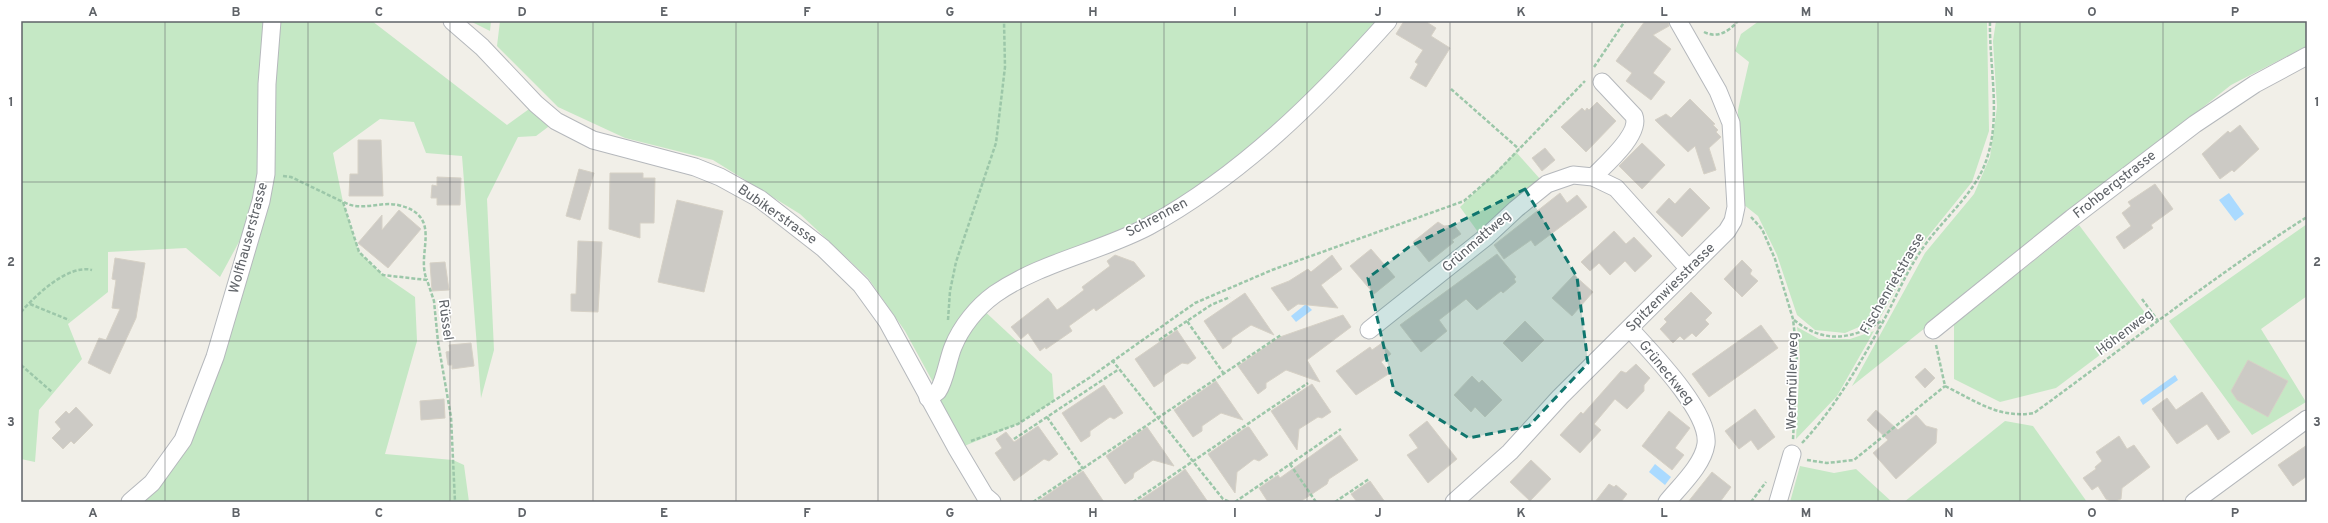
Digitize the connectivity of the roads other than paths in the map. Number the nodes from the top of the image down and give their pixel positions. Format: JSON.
{"nodes":[{"id":1,"x":272,"y":21,"type":"edge"},
{"id":2,"x":452,"y":21,"type":"edge"},
{"id":3,"x":1388,"y":21,"type":"edge"},
{"id":4,"x":1678,"y":21,"type":"edge"},
{"id":5,"x":2307,"y":56,"type":"edge"},
{"id":6,"x":1593,"y":78,"type":"road end"},
{"id":7,"x":1593,"y":177,"type":"junction"},
{"id":8,"x":1689,"y":269,"type":"junction"},
{"id":9,"x":1630,"y":329,"type":"junction"},
{"id":10,"x":1369,"y":330,"type":"dead end"},
{"id":11,"x":1933,"y":330,"type":"road end"},
{"id":12,"x":928,"y":398,"type":"junction"},
{"id":13,"x":2307,"y":419,"type":"edge"},
{"id":14,"x":1792,"y":454,"type":"road end"},
{"id":15,"x":130,"y":502,"type":"edge"},
{"id":16,"x":992,"y":502,"type":"edge"},
{"id":17,"x":1454,"y":502,"type":"edge"},
{"id":18,"x":1668,"y":502,"type":"edge"},
{"id":19,"x":1778,"y":502,"type":"edge"},
{"id":20,"x":2194,"y":502,"type":"edge"}],
"edges":[{"from":1,"to":15,"type":"street","name":"Wolfhauserstrasse"},
{"from":2,"to":12,"type":"street","name":"Bubikerstrasse"},
{"from":3,"to":12,"type":"street","name":"Schrennen"},
{"from":4,"to":8,"type":"street","name":"Spitzenwiesstrasse"},
{"from":5,"to":11,"type":"street","name":"Frohbergstrasse"},
{"from":6,"to":7,"type":"street"},
{"from":7,"to":8,"type":"street","name":"Grünmattweg"},
{"from":7,"to":10,"type":"street","name":"Grünmattweg"},
{"from":8,"to":9,"type":"street","name":"Spitzenwiesstrasse"},
{"from":9,"to":17,"type":"street","name":"Spitzenwiesstrasse"},
{"from":9,"to":18,"type":"street","name":"Grüneckweg"},
{"from":12,"to":16,"type":"street","name":"Bubikerstrasse"},
{"from":13,"to":20,"type":"street"},
{"from":14,"to":19,"type":"street"}]}
